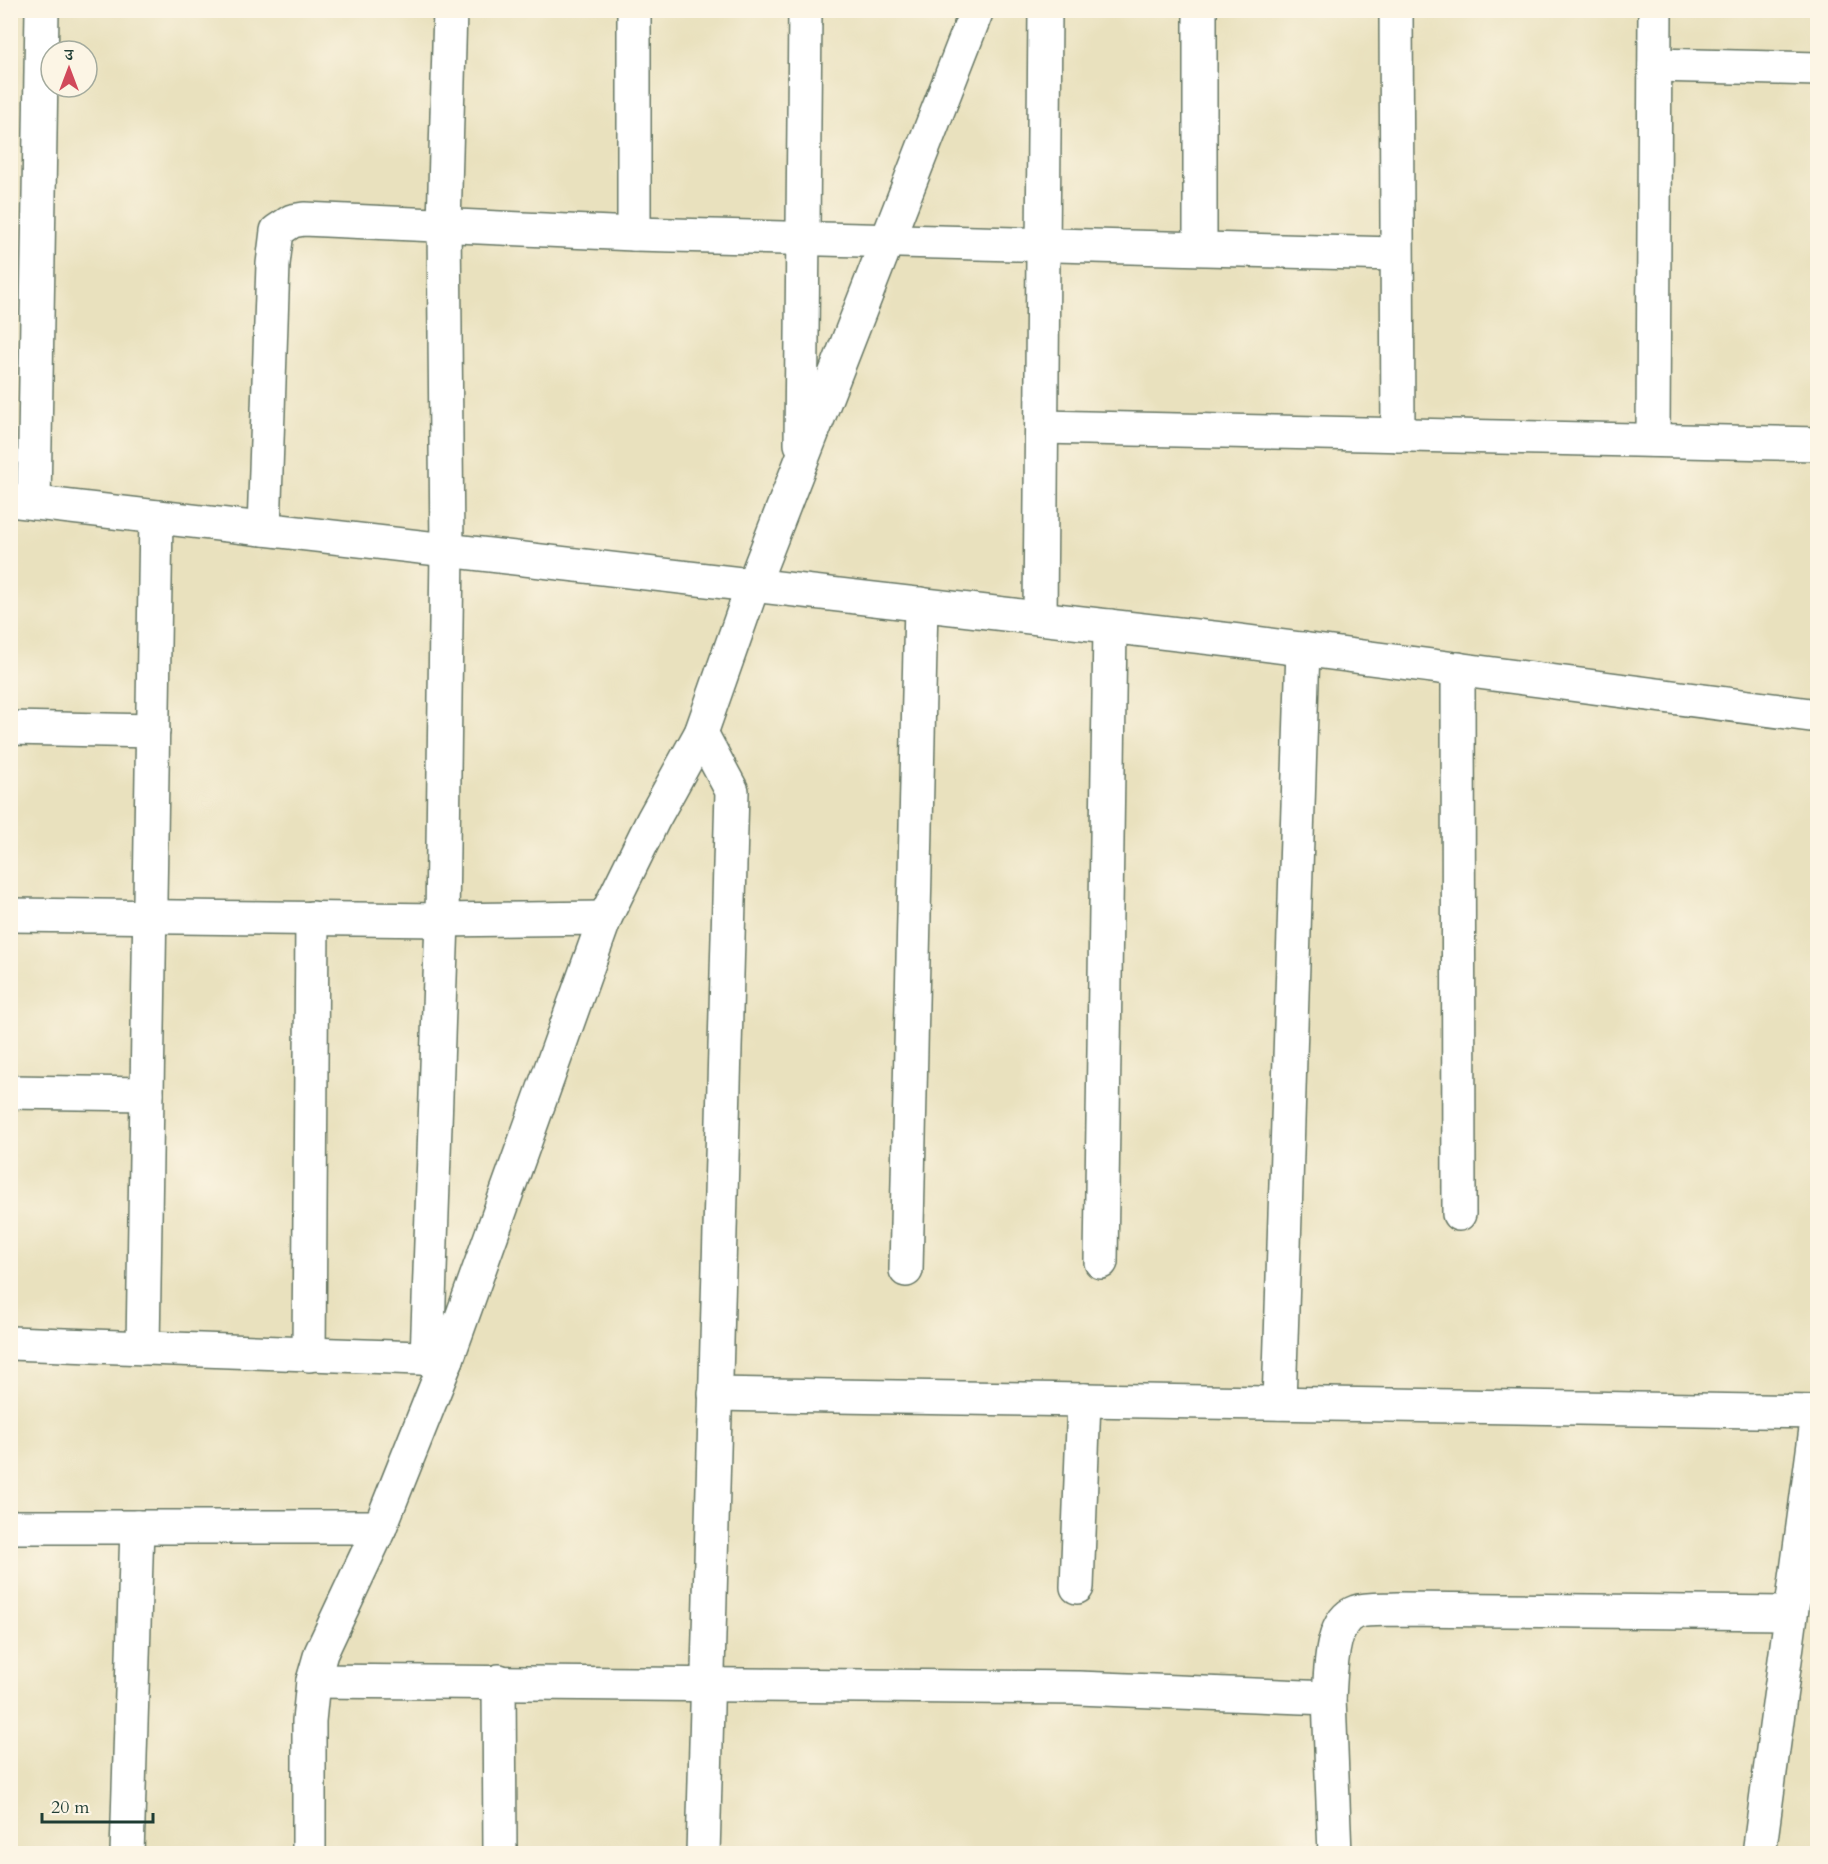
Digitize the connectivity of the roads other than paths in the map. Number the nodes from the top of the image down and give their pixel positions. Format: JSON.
{"nodes":[{"id":1,"x":42,"y":10,"type":"edge"},
{"id":2,"x":450,"y":10,"type":"edge"},
{"id":3,"x":634,"y":10,"type":"edge"},
{"id":4,"x":805,"y":10,"type":"edge"},
{"id":5,"x":977,"y":10,"type":"edge"},
{"id":6,"x":1045,"y":10,"type":"edge"},
{"id":7,"x":1200,"y":10,"type":"edge"},
{"id":8,"x":1396,"y":10,"type":"edge"},
{"id":9,"x":1655,"y":10,"type":"edge"},
{"id":10,"x":1655,"y":65,"type":"junction"},
{"id":11,"x":1818,"y":69,"type":"edge"},
{"id":12,"x":444,"y":224,"type":"junction"},
{"id":13,"x":634,"y":234,"type":"junction"},
{"id":14,"x":802,"y":237,"type":"junction"},
{"id":15,"x":888,"y":239,"type":"junction"},
{"id":16,"x":1043,"y":243,"type":"junction"},
{"id":17,"x":1200,"y":248,"type":"junction"},
{"id":18,"x":1395,"y":254,"type":"junction"},
{"id":19,"x":1042,"y":427,"type":"junction"},
{"id":20,"x":1398,"y":435,"type":"junction"},
{"id":21,"x":1653,"y":440,"type":"junction"},
{"id":22,"x":1818,"y":444,"type":"edge"},
{"id":23,"x":801,"y":462,"type":"junction"},
{"id":24,"x":22,"y":501,"type":"edge"},
{"id":25,"x":156,"y":517,"type":"junction"},
{"id":26,"x":264,"y":529,"type":"junction"},
{"id":27,"x":447,"y":550,"type":"junction"},
{"id":28,"x":753,"y":585,"type":"junction"},
{"id":29,"x":921,"y":604,"type":"junction"},
{"id":30,"x":1040,"y":618,"type":"junction"},
{"id":31,"x":1110,"y":626,"type":"junction"},
{"id":32,"x":1303,"y":649,"type":"junction"},
{"id":33,"x":1458,"y":669,"type":"junction"},
{"id":34,"x":1818,"y":716,"type":"edge"},
{"id":35,"x":10,"y":728,"type":"edge"},
{"id":36,"x":153,"y":731,"type":"junction"},
{"id":37,"x":701,"y":733,"type":"junction"},
{"id":38,"x":10,"y":915,"type":"edge"},
{"id":39,"x":150,"y":916,"type":"junction"},
{"id":40,"x":312,"y":918,"type":"junction"},
{"id":41,"x":605,"y":918,"type":"junction"},
{"id":42,"x":442,"y":920,"type":"junction"},
{"id":43,"x":10,"y":1092,"type":"edge"},
{"id":44,"x":147,"y":1094,"type":"junction"},
{"id":45,"x":1460,"y":1214,"type":"dead end"},
{"id":46,"x":1101,"y":1262,"type":"dead end"},
{"id":47,"x":906,"y":1270,"type":"dead end"},
{"id":48,"x":10,"y":1343,"type":"edge"},
{"id":49,"x":143,"y":1348,"type":"junction"},
{"id":50,"x":309,"y":1354,"type":"junction"},
{"id":51,"x":437,"y":1359,"type":"junction"},
{"id":52,"x":715,"y":1394,"type":"junction"},
{"id":53,"x":1084,"y":1400,"type":"junction"},
{"id":54,"x":1279,"y":1403,"type":"junction"},
{"id":55,"x":1818,"y":1413,"type":"edge"},
{"id":56,"x":10,"y":1527,"type":"edge"},
{"id":57,"x":137,"y":1527,"type":"junction"},
{"id":58,"x":380,"y":1527,"type":"junction"},
{"id":59,"x":1077,"y":1587,"type":"dead end"},
{"id":60,"x":1791,"y":1613,"type":"junction"},
{"id":61,"x":313,"y":1681,"type":"junction"},
{"id":62,"x":499,"y":1681,"type":"junction"},
{"id":63,"x":708,"y":1684,"type":"junction"},
{"id":64,"x":1329,"y":1698,"type":"junction"},
{"id":65,"x":127,"y":1854,"type":"edge"},
{"id":66,"x":309,"y":1854,"type":"edge"},
{"id":67,"x":500,"y":1854,"type":"edge"},
{"id":68,"x":703,"y":1854,"type":"edge"},
{"id":69,"x":1335,"y":1854,"type":"edge"},
{"id":70,"x":1759,"y":1854,"type":"edge"}],
"edges":[{"from":1,"to":24,"type":"street"},
{"from":2,"to":12,"type":"street"},
{"from":3,"to":13,"type":"street"},
{"from":4,"to":14,"type":"street"},
{"from":5,"to":15,"type":"street"},
{"from":6,"to":16,"type":"street"},
{"from":7,"to":17,"type":"street"},
{"from":8,"to":18,"type":"street"},
{"from":9,"to":10,"type":"street"},
{"from":10,"to":11,"type":"street"},
{"from":10,"to":21,"type":"street"},
{"from":12,"to":13,"type":"street"},
{"from":12,"to":26,"type":"street"},
{"from":12,"to":27,"type":"street"},
{"from":13,"to":14,"type":"street"},
{"from":14,"to":15,"type":"street"},
{"from":14,"to":23,"type":"street"},
{"from":15,"to":16,"type":"street"},
{"from":15,"to":23,"type":"street"},
{"from":16,"to":17,"type":"street"},
{"from":16,"to":19,"type":"street"},
{"from":17,"to":18,"type":"street"},
{"from":18,"to":20,"type":"street"},
{"from":19,"to":20,"type":"street"},
{"from":19,"to":30,"type":"street"},
{"from":20,"to":21,"type":"street"},
{"from":21,"to":22,"type":"street"},
{"from":23,"to":28,"type":"street"},
{"from":24,"to":25,"type":"street"},
{"from":25,"to":26,"type":"street"},
{"from":25,"to":36,"type":"street"},
{"from":26,"to":27,"type":"street"},
{"from":27,"to":28,"type":"street"},
{"from":27,"to":42,"type":"street"},
{"from":28,"to":29,"type":"street"},
{"from":28,"to":37,"type":"street"},
{"from":29,"to":30,"type":"street"},
{"from":29,"to":47,"type":"street"},
{"from":30,"to":31,"type":"street"},
{"from":31,"to":32,"type":"street"},
{"from":31,"to":46,"type":"street"},
{"from":32,"to":33,"type":"street"},
{"from":32,"to":54,"type":"street"},
{"from":33,"to":34,"type":"street"},
{"from":33,"to":45,"type":"street"},
{"from":35,"to":36,"type":"street"},
{"from":36,"to":39,"type":"street"},
{"from":37,"to":41,"type":"street"},
{"from":37,"to":52,"type":"street"},
{"from":38,"to":39,"type":"street"},
{"from":39,"to":40,"type":"street"},
{"from":39,"to":44,"type":"street"},
{"from":40,"to":42,"type":"street"},
{"from":40,"to":50,"type":"street"},
{"from":41,"to":42,"type":"street"},
{"from":41,"to":51,"type":"street"},
{"from":42,"to":51,"type":"street"},
{"from":43,"to":44,"type":"street"},
{"from":44,"to":49,"type":"street"},
{"from":48,"to":49,"type":"street"},
{"from":49,"to":50,"type":"street"},
{"from":50,"to":51,"type":"street"},
{"from":51,"to":58,"type":"street"},
{"from":52,"to":53,"type":"street"},
{"from":52,"to":63,"type":"street"},
{"from":53,"to":54,"type":"street"},
{"from":53,"to":59,"type":"street"},
{"from":54,"to":55,"type":"street"},
{"from":55,"to":60,"type":"street"},
{"from":56,"to":57,"type":"street"},
{"from":57,"to":58,"type":"street"},
{"from":57,"to":65,"type":"street"},
{"from":58,"to":61,"type":"street"},
{"from":60,"to":64,"type":"street"},
{"from":60,"to":70,"type":"street"},
{"from":61,"to":62,"type":"street"},
{"from":61,"to":66,"type":"street"},
{"from":62,"to":63,"type":"street"},
{"from":62,"to":67,"type":"street"},
{"from":63,"to":64,"type":"street"},
{"from":63,"to":68,"type":"street"},
{"from":64,"to":69,"type":"street"}]}
